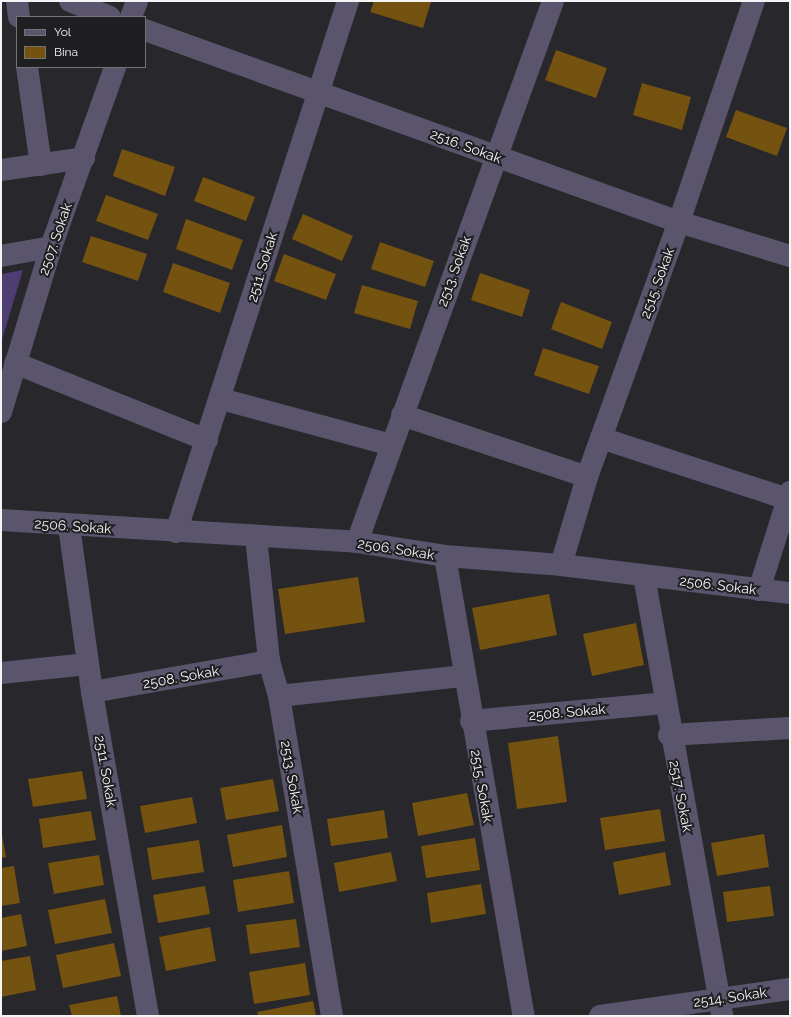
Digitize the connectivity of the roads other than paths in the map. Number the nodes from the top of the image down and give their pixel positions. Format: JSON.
{"nodes":[{"id":1,"x":17,"y":1,"type":"edge"},
{"id":2,"x":70,"y":1,"type":"edge"},
{"id":3,"x":137,"y":1,"type":"edge"},
{"id":4,"x":348,"y":1,"type":"edge"},
{"id":5,"x":553,"y":1,"type":"edge"},
{"id":6,"x":754,"y":1,"type":"edge"},
{"id":7,"x":19,"y":16,"type":"edge"},
{"id":8,"x":108,"y":16,"type":"edge"},
{"id":9,"x":131,"y":16,"type":"edge"},
{"id":10,"x":146,"y":30,"type":"edge"},
{"id":11,"x":26,"y":68,"type":"edge"},
{"id":12,"x":114,"y":68,"type":"edge"},
{"id":13,"x":316,"y":92,"type":"junction"},
{"id":14,"x":495,"y":157,"type":"junction"},
{"id":15,"x":84,"y":158,"type":"junction"},
{"id":16,"x":41,"y":165,"type":"junction"},
{"id":17,"x":1,"y":170,"type":"edge"},
{"id":18,"x":679,"y":222,"type":"junction"},
{"id":19,"x":51,"y":247,"type":"junction"},
{"id":20,"x":1,"y":256,"type":"edge"},
{"id":21,"x":790,"y":256,"type":"edge"},
{"id":22,"x":15,"y":364,"type":"junction"},
{"id":23,"x":222,"y":399,"type":"junction"},
{"id":24,"x":1,"y":412,"type":"edge"},
{"id":25,"x":402,"y":415,"type":"junction"},
{"id":26,"x":601,"y":438,"type":"junction"},
{"id":27,"x":207,"y":440,"type":"junction"},
{"id":28,"x":391,"y":445,"type":"junction"},
{"id":29,"x":587,"y":477,"type":"junction"},
{"id":30,"x":789,"y":495,"type":"edge"},
{"id":31,"x":1,"y":520,"type":"edge"},
{"id":32,"x":70,"y":526,"type":"junction"},
{"id":33,"x":176,"y":532,"type":"junction"},
{"id":34,"x":256,"y":538,"type":"junction"},
{"id":35,"x":357,"y":542,"type":"junction"},
{"id":36,"x":445,"y":556,"type":"junction"},
{"id":37,"x":561,"y":565,"type":"junction"},
{"id":38,"x":644,"y":576,"type":"junction"},
{"id":39,"x":759,"y":590,"type":"junction"},
{"id":40,"x":790,"y":593,"type":"edge"},
{"id":41,"x":269,"y":661,"type":"junction"},
{"id":42,"x":88,"y":664,"type":"junction"},
{"id":43,"x":1,"y":673,"type":"edge"},
{"id":44,"x":464,"y":676,"type":"junction"},
{"id":45,"x":92,"y":692,"type":"junction"},
{"id":46,"x":279,"y":696,"type":"junction"},
{"id":47,"x":664,"y":703,"type":"junction"},
{"id":48,"x":471,"y":721,"type":"junction"},
{"id":49,"x":790,"y":728,"type":"edge"},
{"id":50,"x":669,"y":734,"type":"junction"},
{"id":51,"x":790,"y":989,"type":"edge"},
{"id":52,"x":721,"y":1007,"type":"edge"},
{"id":53,"x":148,"y":1016,"type":"edge"},
{"id":54,"x":332,"y":1016,"type":"edge"},
{"id":55,"x":524,"y":1016,"type":"edge"},
{"id":56,"x":600,"y":1016,"type":"edge"}],
"edges":[{"from":1,"to":7,"type":"street"},
{"from":2,"to":8,"type":"street"},
{"from":3,"to":9,"type":"street"},
{"from":4,"to":13,"type":"street","name":"2511. Sokak"},
{"from":5,"to":14,"type":"street","name":"2513. Sokak"},
{"from":6,"to":18,"type":"street","name":"2515. Sokak"},
{"from":10,"to":13,"type":"street","name":"2516. Sokak"},
{"from":11,"to":16,"type":"street"},
{"from":12,"to":15,"type":"street","name":"2507. Sokak"},
{"from":13,"to":14,"type":"street","name":"2516. Sokak"},
{"from":13,"to":23,"type":"street","name":"2511. Sokak"},
{"from":14,"to":18,"type":"street","name":"2516. Sokak"},
{"from":14,"to":25,"type":"street","name":"2513. Sokak"},
{"from":15,"to":16,"type":"street"},
{"from":15,"to":19,"type":"street","name":"2507. Sokak"},
{"from":16,"to":17,"type":"street"},
{"from":18,"to":21,"type":"street","name":"2516. Sokak"},
{"from":18,"to":26,"type":"street","name":"2515. Sokak"},
{"from":19,"to":20,"type":"street"},
{"from":19,"to":22,"type":"street","name":"2507. Sokak"},
{"from":22,"to":24,"type":"street","name":"2507. Sokak"},
{"from":22,"to":27,"type":"street"},
{"from":23,"to":27,"type":"street","name":"2511. Sokak"},
{"from":23,"to":28,"type":"street"},
{"from":25,"to":28,"type":"street","name":"2513. Sokak"},
{"from":25,"to":29,"type":"street"},
{"from":26,"to":29,"type":"street","name":"2515. Sokak"},
{"from":26,"to":30,"type":"street"},
{"from":27,"to":33,"type":"street","name":"2511. Sokak"},
{"from":28,"to":35,"type":"street","name":"2513. Sokak"},
{"from":29,"to":37,"type":"street","name":"2515. Sokak"},
{"from":30,"to":39,"type":"street"},
{"from":31,"to":32,"type":"street","name":"2506. Sokak"},
{"from":32,"to":33,"type":"street","name":"2506. Sokak"},
{"from":32,"to":42,"type":"street","name":"2511. Sokak"},
{"from":33,"to":34,"type":"street","name":"2506. Sokak"},
{"from":34,"to":35,"type":"street","name":"2506. Sokak"},
{"from":34,"to":41,"type":"street","name":"2513. Sokak"},
{"from":35,"to":36,"type":"street","name":"2506. Sokak"},
{"from":36,"to":37,"type":"street","name":"2506. Sokak"},
{"from":36,"to":44,"type":"street","name":"2515. Sokak"},
{"from":37,"to":38,"type":"street","name":"2506. Sokak"},
{"from":38,"to":39,"type":"street","name":"2506. Sokak"},
{"from":38,"to":47,"type":"street","name":"2517. Sokak"},
{"from":39,"to":40,"type":"street","name":"2506. Sokak"},
{"from":41,"to":45,"type":"street","name":"2508. Sokak"},
{"from":41,"to":46,"type":"street","name":"2513. Sokak"},
{"from":42,"to":43,"type":"street"},
{"from":42,"to":45,"type":"street","name":"2511. Sokak"},
{"from":44,"to":46,"type":"street"},
{"from":44,"to":48,"type":"street","name":"2515. Sokak"},
{"from":45,"to":53,"type":"street","name":"2511. Sokak"},
{"from":46,"to":54,"type":"street","name":"2513. Sokak"},
{"from":47,"to":48,"type":"street","name":"2508. Sokak"},
{"from":47,"to":50,"type":"street","name":"2517. Sokak"},
{"from":48,"to":55,"type":"street","name":"2515. Sokak"},
{"from":49,"to":50,"type":"street"},
{"from":50,"to":52,"type":"street","name":"2517. Sokak"},
{"from":51,"to":52,"type":"street","name":"2514. Sokak"},
{"from":52,"to":56,"type":"street","name":"2514. Sokak"}]}
